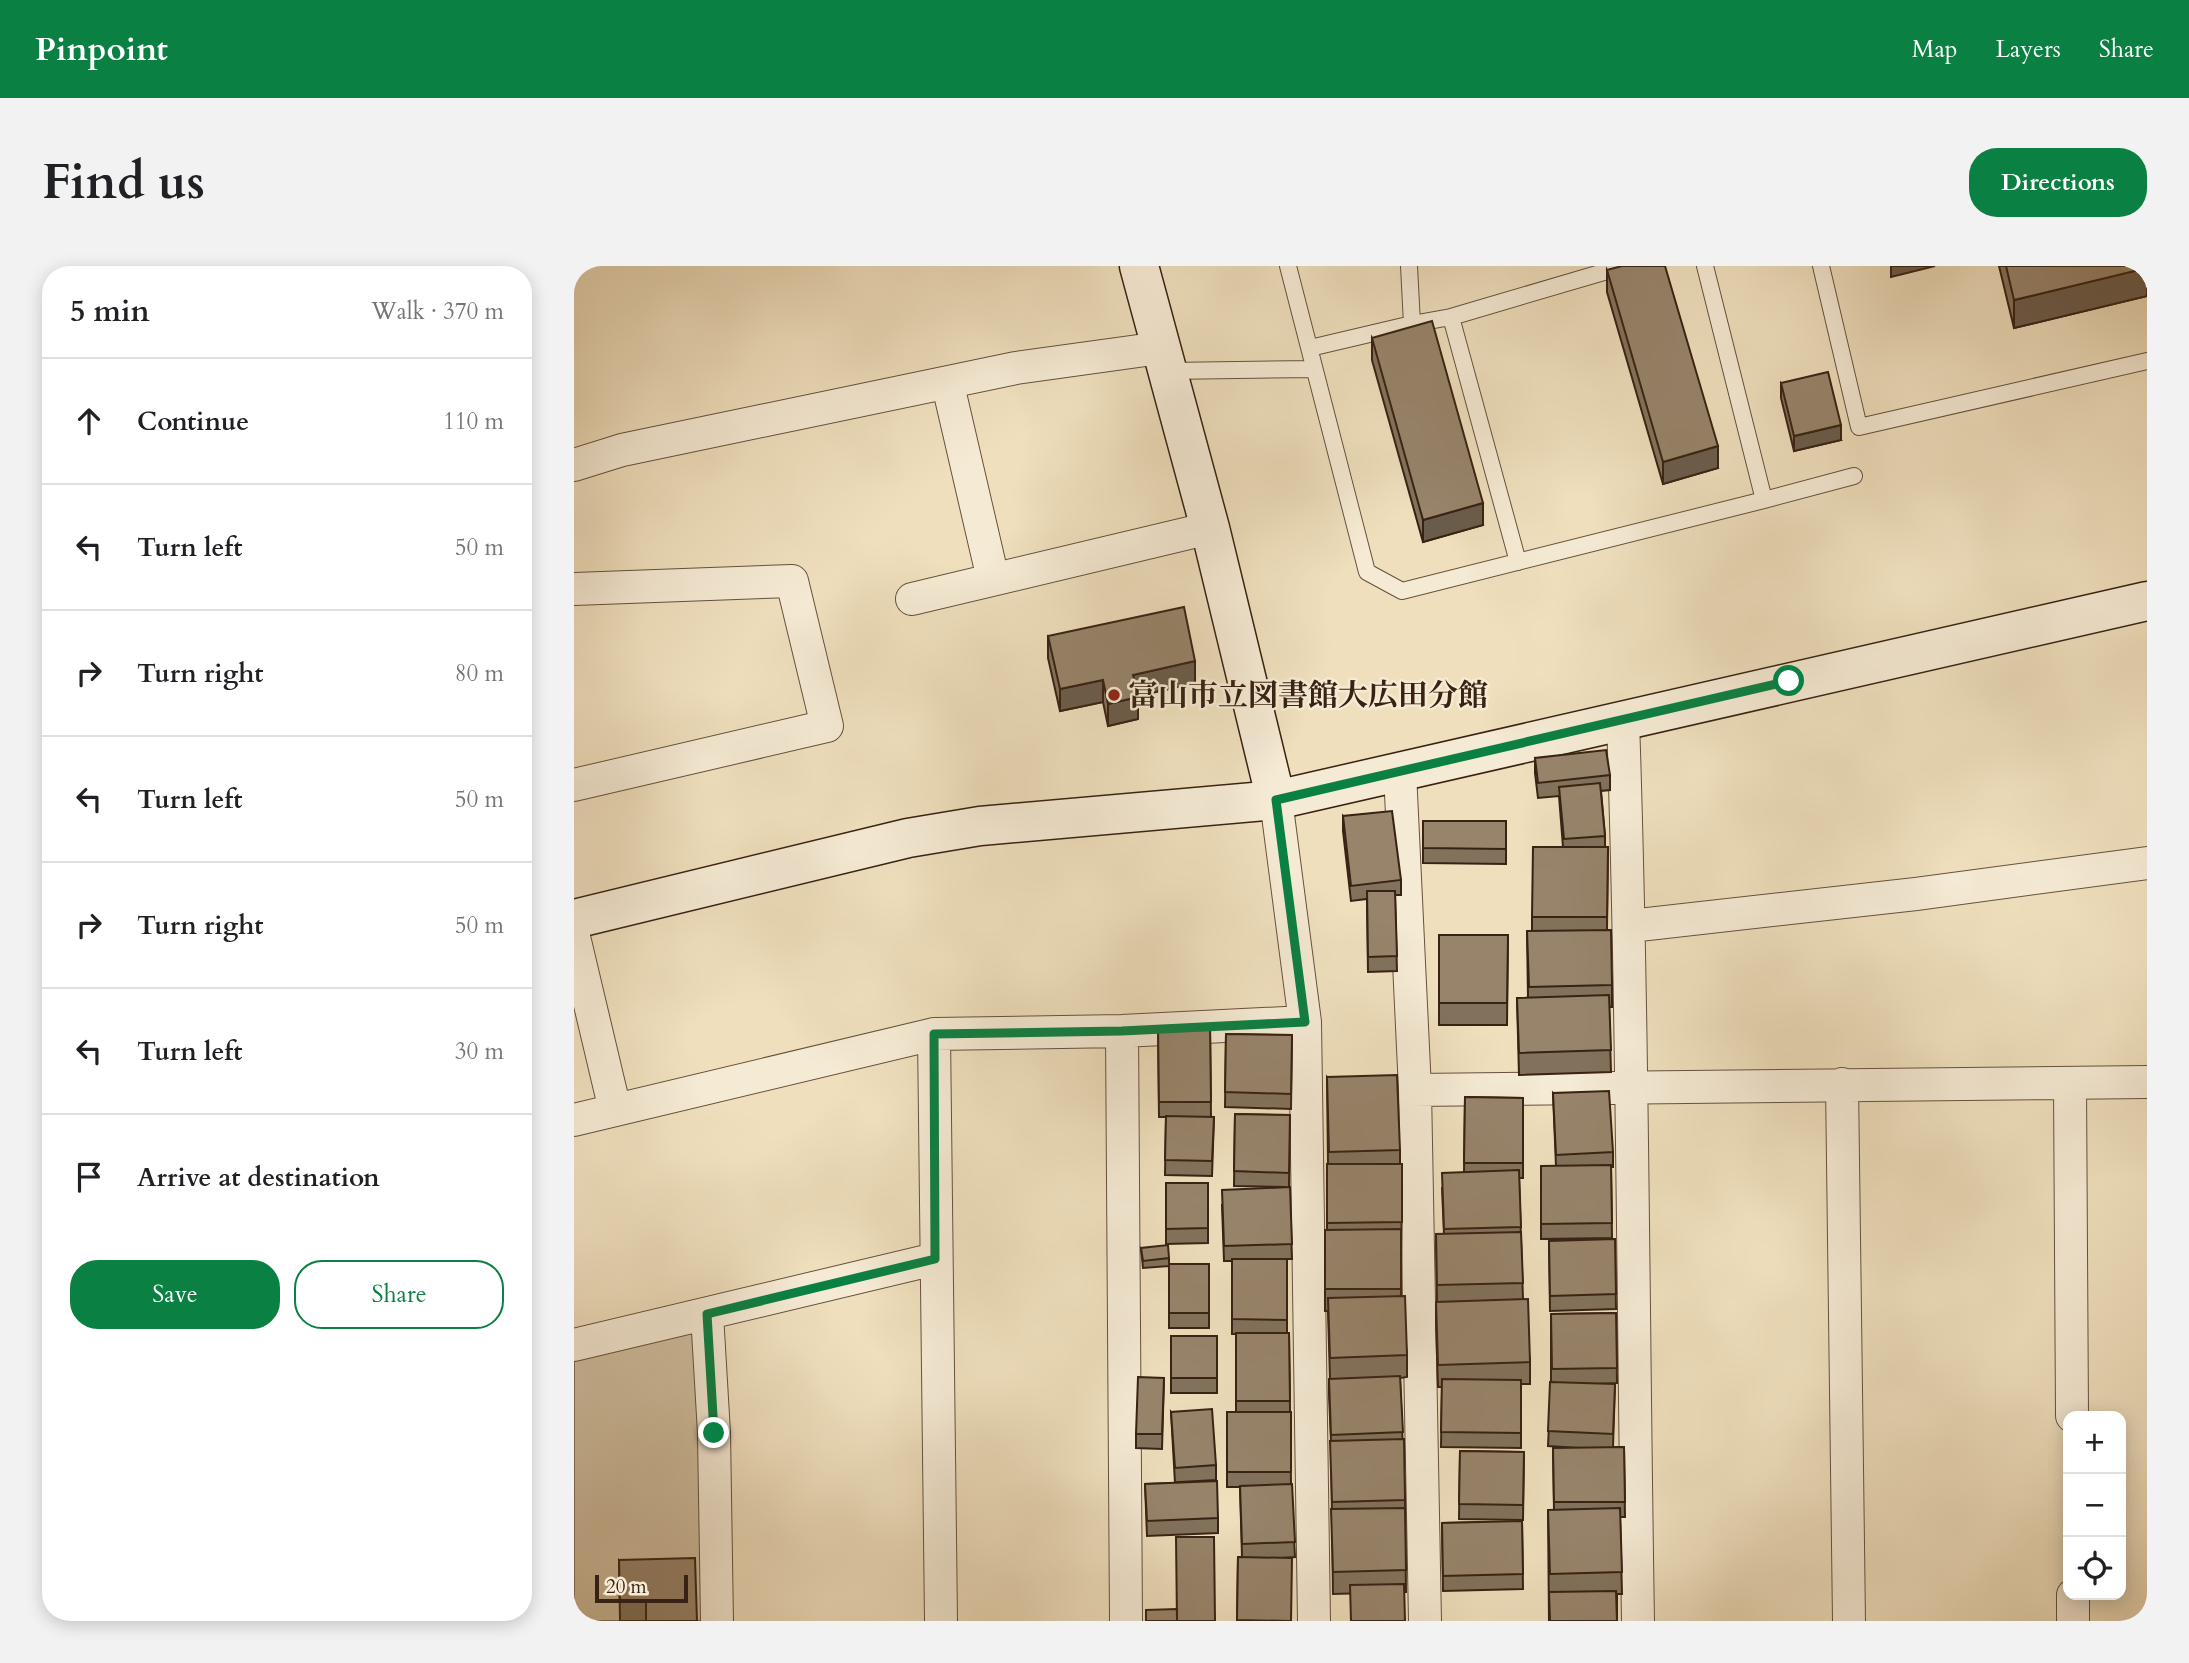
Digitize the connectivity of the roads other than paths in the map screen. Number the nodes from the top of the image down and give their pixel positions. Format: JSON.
{"nodes":[{"id":1,"x":1139,"y":266,"type":"edge"},
{"id":2,"x":1289,"y":266,"type":"edge"},
{"id":3,"x":1409,"y":266,"type":"edge"},
{"id":4,"x":1623,"y":266,"type":"edge"},
{"id":5,"x":1705,"y":266,"type":"edge"},
{"id":6,"x":1822,"y":266,"type":"edge"},
{"id":7,"x":1451,"y":317,"type":"junction"},
{"id":8,"x":1412,"y":324,"type":"junction"},
{"id":9,"x":1310,"y":348,"type":"junction"},
{"id":10,"x":1163,"y":360,"type":"junction"},
{"id":11,"x":2147,"y":361,"type":"edge"},
{"id":12,"x":1314,"y":369,"type":"junction"},
{"id":13,"x":948,"y":385,"type":"junction"},
{"id":14,"x":574,"y":465,"type":"edge"},
{"id":15,"x":1854,"y":476,"type":"dead end"},
{"id":16,"x":1764,"y":500,"type":"junction"},
{"id":17,"x":1210,"y":528,"type":"junction"},
{"id":18,"x":1518,"y":562,"type":"junction"},
{"id":19,"x":993,"y":579,"type":"junction"},
{"id":20,"x":574,"y":589,"type":"edge"},
{"id":21,"x":912,"y":599,"type":"dead end"},
{"id":22,"x":2147,"y":601,"type":"edge"},
{"id":23,"x":1623,"y":720,"type":"junction"},
{"id":24,"x":1401,"y":772,"type":"junction"},
{"id":25,"x":574,"y":785,"type":"edge"},
{"id":26,"x":1276,"y":800,"type":"junction"},
{"id":27,"x":2147,"y":863,"type":"edge"},
{"id":28,"x":574,"y":919,"type":"edge"},
{"id":29,"x":1630,"y":926,"type":"junction"},
{"id":30,"x":574,"y":937,"type":"edge"},
{"id":31,"x":1305,"y":1022,"type":"junction"},
{"id":32,"x":1122,"y":1031,"type":"junction"},
{"id":33,"x":934,"y":1034,"type":"junction"},
{"id":34,"x":2147,"y":1082,"type":"edge"},
{"id":35,"x":2070,"y":1083,"type":"junction"},
{"id":36,"x":1842,"y":1084,"type":"junction"},
{"id":37,"x":1629,"y":1086,"type":"junction"},
{"id":38,"x":1415,"y":1090,"type":"junction"},
{"id":39,"x":615,"y":1110,"type":"junction"},
{"id":40,"x":574,"y":1120,"type":"edge"},
{"id":41,"x":935,"y":1259,"type":"junction"},
{"id":42,"x":707,"y":1314,"type":"junction"},
{"id":43,"x":574,"y":1345,"type":"edge"},
{"id":44,"x":2072,"y":1411,"type":"edge"},
{"id":45,"x":2073,"y":1600,"type":"edge"},
{"id":46,"x":717,"y":1621,"type":"edge"},
{"id":47,"x":941,"y":1621,"type":"edge"},
{"id":48,"x":1126,"y":1621,"type":"edge"},
{"id":49,"x":1314,"y":1621,"type":"edge"},
{"id":50,"x":1425,"y":1621,"type":"edge"},
{"id":51,"x":1638,"y":1621,"type":"edge"},
{"id":52,"x":1849,"y":1621,"type":"edge"},
{"id":53,"x":2073,"y":1621,"type":"edge"}],
"edges":[{"from":1,"to":10,"type":"street"},
{"from":2,"to":9,"type":"lane"},
{"from":3,"to":8,"type":"lane"},
{"from":4,"to":7,"type":"lane"},
{"from":5,"to":16,"type":"lane"},
{"from":6,"to":11,"type":"lane"},
{"from":7,"to":8,"type":"lane"},
{"from":7,"to":18,"type":"lane"},
{"from":8,"to":9,"type":"lane"},
{"from":9,"to":12,"type":"lane"},
{"from":10,"to":12,"type":"lane"},
{"from":10,"to":13,"type":"street"},
{"from":10,"to":17,"type":"street"},
{"from":12,"to":18,"type":"lane"},
{"from":13,"to":14,"type":"street"},
{"from":13,"to":19,"type":"street"},
{"from":15,"to":16,"type":"lane"},
{"from":16,"to":18,"type":"lane"},
{"from":17,"to":19,"type":"street"},
{"from":17,"to":26,"type":"street"},
{"from":19,"to":21,"type":"street"},
{"from":20,"to":25,"type":"street"},
{"from":22,"to":23,"type":"street"},
{"from":23,"to":24,"type":"street"},
{"from":23,"to":29,"type":"street"},
{"from":24,"to":26,"type":"street"},
{"from":24,"to":38,"type":"street"},
{"from":26,"to":28,"type":"street"},
{"from":26,"to":31,"type":"street"},
{"from":27,"to":29,"type":"street"},
{"from":29,"to":37,"type":"street"},
{"from":30,"to":39,"type":"street"},
{"from":31,"to":32,"type":"street"},
{"from":31,"to":49,"type":"street"},
{"from":32,"to":33,"type":"street"},
{"from":32,"to":48,"type":"street"},
{"from":33,"to":39,"type":"street"},
{"from":33,"to":41,"type":"street"},
{"from":34,"to":35,"type":"street"},
{"from":35,"to":36,"type":"street"},
{"from":35,"to":44,"type":"street"},
{"from":36,"to":37,"type":"street"},
{"from":36,"to":52,"type":"street"},
{"from":37,"to":38,"type":"street"},
{"from":37,"to":51,"type":"street"},
{"from":38,"to":50,"type":"street"},
{"from":39,"to":40,"type":"street"},
{"from":41,"to":42,"type":"street"},
{"from":41,"to":47,"type":"street"},
{"from":42,"to":43,"type":"street"},
{"from":42,"to":46,"type":"street"},
{"from":45,"to":53,"type":"street"}]}
